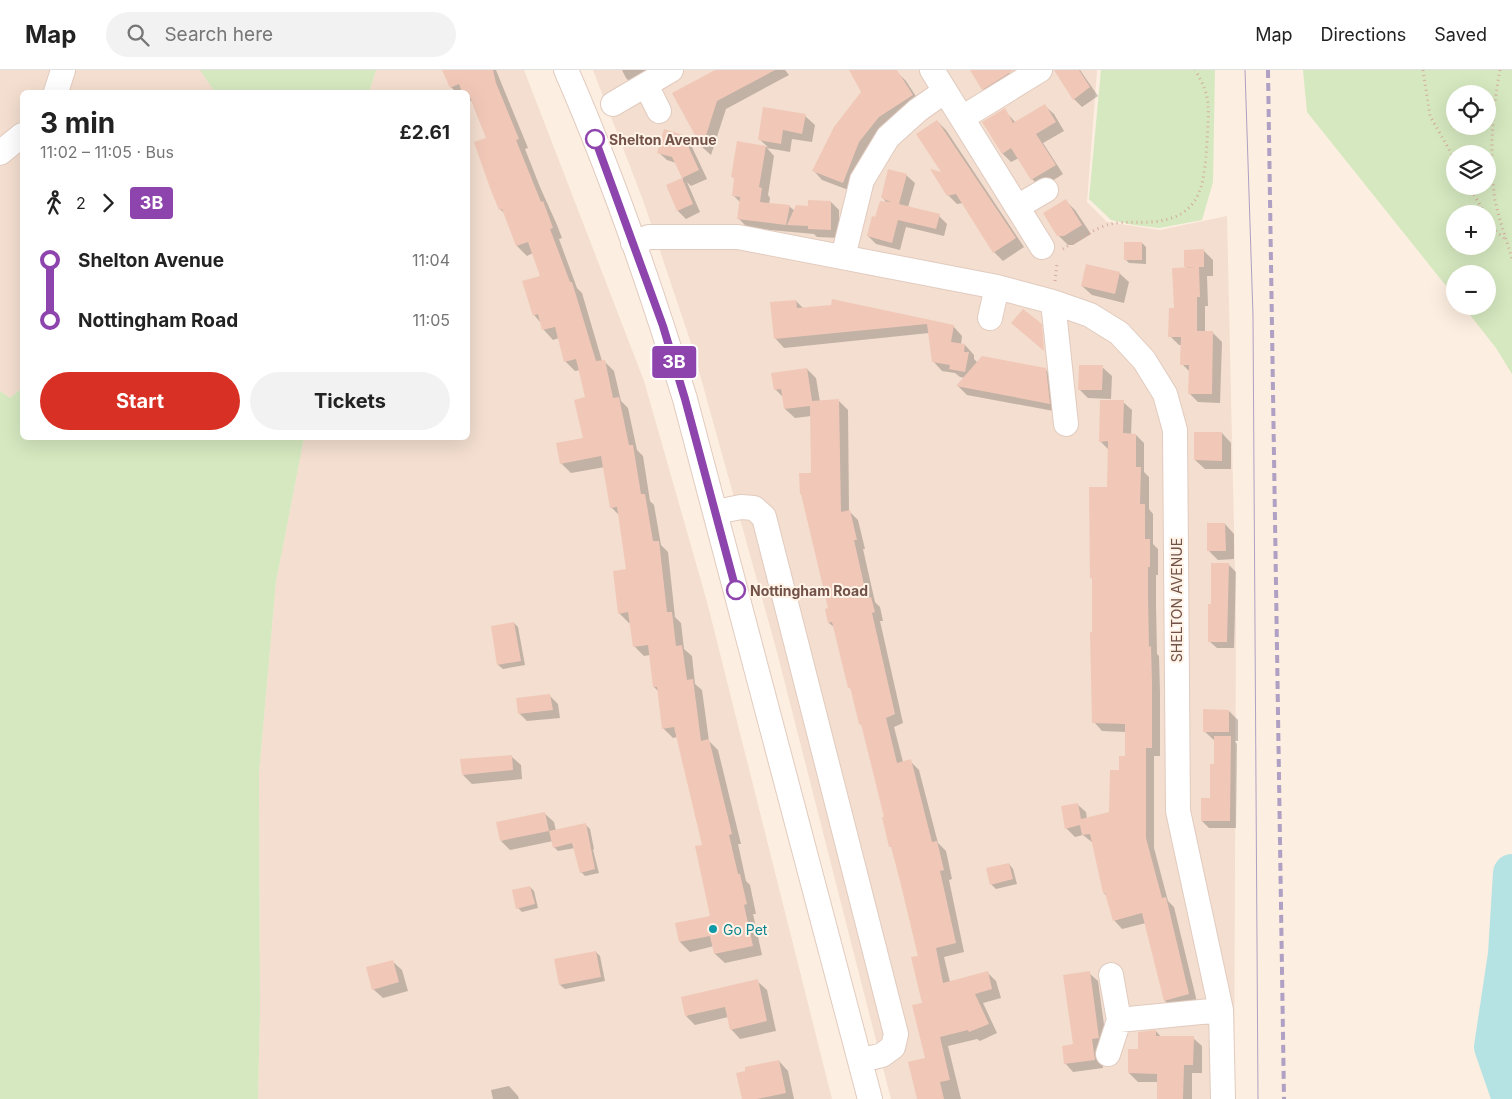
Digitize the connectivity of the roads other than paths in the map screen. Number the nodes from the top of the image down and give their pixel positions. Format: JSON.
{"nodes":[{"id":1,"x":63,"y":70,"type":"edge"},
{"id":2,"x":566,"y":70,"type":"edge"},
{"id":3,"x":671,"y":70,"type":"edge"},
{"id":4,"x":932,"y":70,"type":"edge"},
{"id":5,"x":1040,"y":70,"type":"edge"},
{"id":6,"x":646,"y":85,"type":"junction"},
{"id":7,"x":57,"y":90,"type":"edge"},
{"id":8,"x":945,"y":91,"type":"junction"},
{"id":9,"x":613,"y":104,"type":"dead end"},
{"id":10,"x":660,"y":111,"type":"dead end"},
{"id":11,"x":962,"y":118,"type":"junction"},
{"id":12,"x":20,"y":137,"type":"edge"},
{"id":13,"x":0,"y":153,"type":"edge"},
{"id":14,"x":1046,"y":190,"type":"dead end"},
{"id":15,"x":1017,"y":207,"type":"junction"},
{"id":16,"x":633,"y":242,"type":"junction"},
{"id":17,"x":1053,"y":253,"type":"road end"},
{"id":18,"x":843,"y":257,"type":"junction"},
{"id":19,"x":997,"y":287,"type":"junction"},
{"id":20,"x":1053,"y":302,"type":"junction"},
{"id":21,"x":990,"y":318,"type":"dead end"},
{"id":22,"x":1066,"y":424,"type":"dead end"},
{"id":23,"x":716,"y":512,"type":"junction"},
{"id":24,"x":1111,"y":975,"type":"dead end"},
{"id":25,"x":1221,"y":1010,"type":"junction"},
{"id":26,"x":1119,"y":1020,"type":"junction"},
{"id":27,"x":1108,"y":1054,"type":"dead end"},
{"id":28,"x":860,"y":1061,"type":"junction"},
{"id":29,"x":870,"y":1099,"type":"edge"},
{"id":30,"x":1223,"y":1099,"type":"edge"}],
"edges":[{"from":1,"to":7,"type":"street"},
{"from":2,"to":16,"type":"street"},
{"from":3,"to":6,"type":"street"},
{"from":4,"to":8,"type":"street"},
{"from":5,"to":11,"type":"street"},
{"from":6,"to":9,"type":"street"},
{"from":6,"to":10,"type":"street"},
{"from":8,"to":11,"type":"street"},
{"from":8,"to":18,"type":"street"},
{"from":11,"to":15,"type":"street"},
{"from":12,"to":13,"type":"street"},
{"from":14,"to":15,"type":"street"},
{"from":15,"to":17,"type":"street"},
{"from":16,"to":18,"type":"street","name":"SHELTON AVENUE"},
{"from":16,"to":23,"type":"street"},
{"from":18,"to":19,"type":"street","name":"SHELTON AVENUE"},
{"from":19,"to":20,"type":"street","name":"SHELTON AVENUE"},
{"from":19,"to":21,"type":"street"},
{"from":20,"to":22,"type":"street"},
{"from":20,"to":25,"type":"street","name":"SHELTON AVENUE"},
{"from":23,"to":28,"type":"street"},
{"from":23,"to":28,"type":"street"},
{"from":24,"to":26,"type":"street"},
{"from":25,"to":26,"type":"street"},
{"from":25,"to":30,"type":"street","name":"SHELTON AVENUE"},
{"from":26,"to":27,"type":"street"},
{"from":28,"to":29,"type":"street"}]}
